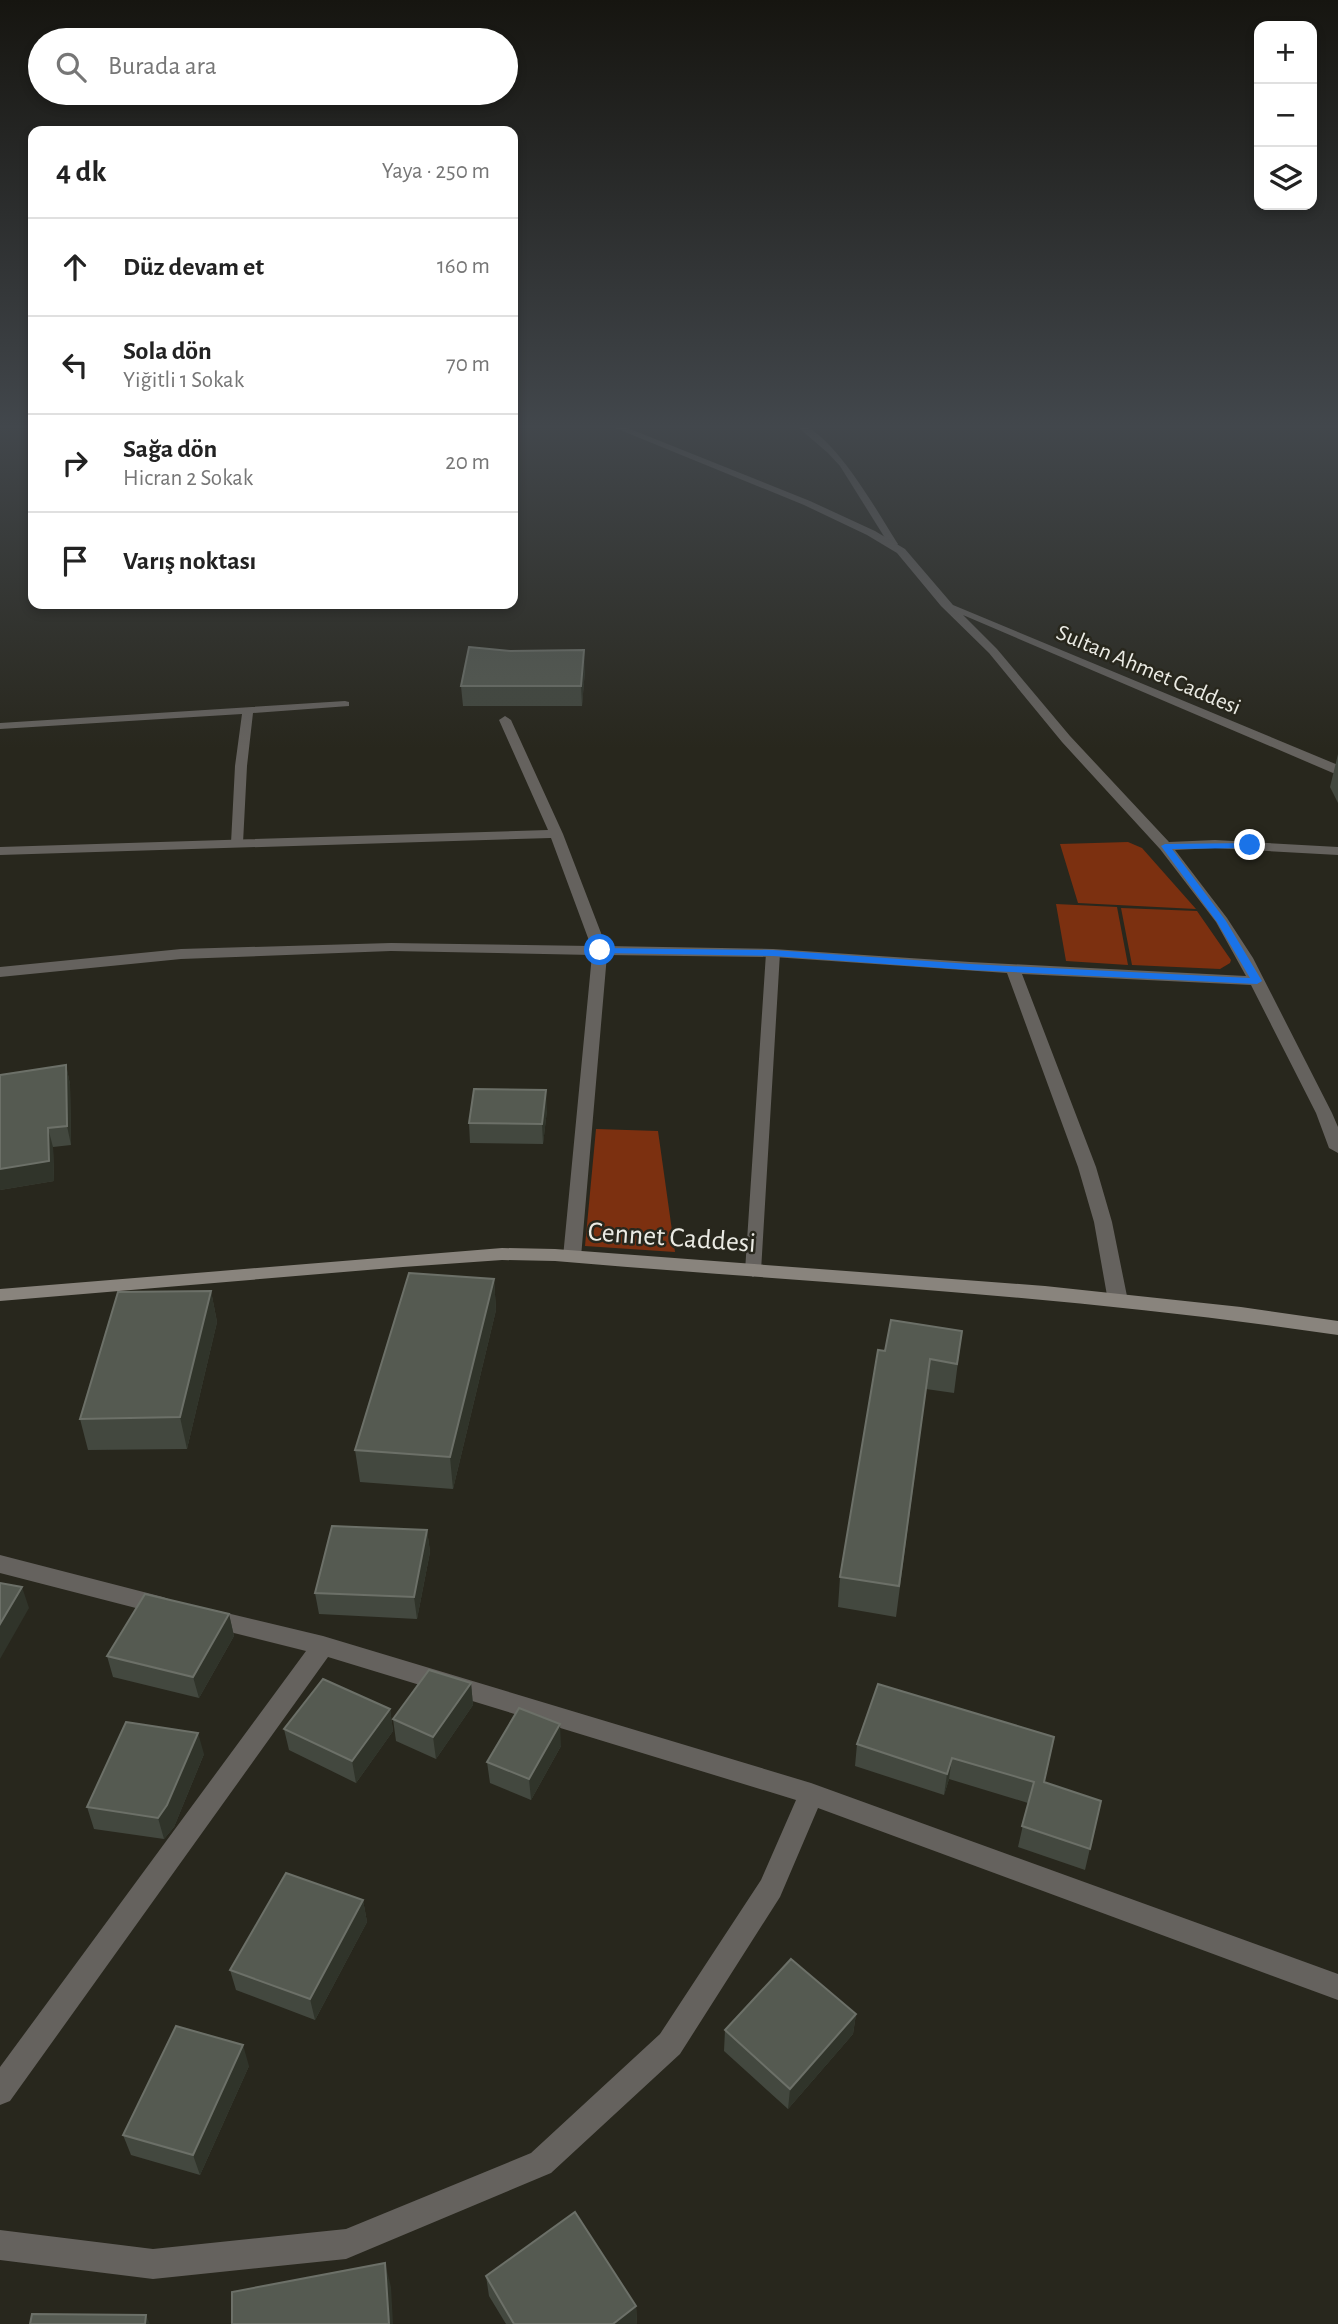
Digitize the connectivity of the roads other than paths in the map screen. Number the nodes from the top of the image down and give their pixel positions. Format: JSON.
{"nodes":[{"id":1,"x":867,"y":531,"type":"edge"},
{"id":2,"x":885,"y":531,"type":"edge"},
{"id":3,"x":893,"y":544,"type":"junction"},
{"id":4,"x":945,"y":604,"type":"junction"},
{"id":5,"x":345,"y":704,"type":"dead end"},
{"id":6,"x":248,"y":710,"type":"junction"},
{"id":7,"x":505,"y":720,"type":"dead end"},
{"id":8,"x":0,"y":726,"type":"edge"},
{"id":9,"x":1338,"y":770,"type":"edge"},
{"id":10,"x":556,"y":834,"type":"junction"},
{"id":11,"x":237,"y":844,"type":"junction"},
{"id":12,"x":1165,"y":846,"type":"junction"},
{"id":13,"x":0,"y":851,"type":"edge"},
{"id":14,"x":1338,"y":851,"type":"edge"},
{"id":15,"x":600,"y":950,"type":"junction"},
{"id":16,"x":773,"y":953,"type":"junction"},
{"id":17,"x":1013,"y":969,"type":"junction"},
{"id":18,"x":0,"y":972,"type":"edge"},
{"id":19,"x":1257,"y":981,"type":"junction"},
{"id":20,"x":1338,"y":1148,"type":"edge"},
{"id":21,"x":572,"y":1256,"type":"junction"},
{"id":22,"x":753,"y":1270,"type":"junction"},
{"id":23,"x":0,"y":1295,"type":"edge"},
{"id":24,"x":1118,"y":1301,"type":"junction"},
{"id":25,"x":1338,"y":1328,"type":"edge"},
{"id":26,"x":0,"y":1564,"type":"edge"},
{"id":27,"x":323,"y":1646,"type":"junction"},
{"id":28,"x":811,"y":1794,"type":"junction"},
{"id":29,"x":1338,"y":1987,"type":"edge"},
{"id":30,"x":0,"y":2091,"type":"edge"},
{"id":31,"x":0,"y":2245,"type":"edge"}],
"edges":[{"from":1,"to":3,"type":"street"},
{"from":2,"to":3,"type":"lane"},
{"from":3,"to":4,"type":"street"},
{"from":4,"to":9,"type":"street","name":"Sultan Ahmet Caddesi"},
{"from":4,"to":12,"type":"street"},
{"from":5,"to":6,"type":"lane"},
{"from":6,"to":8,"type":"lane"},
{"from":6,"to":11,"type":"lane"},
{"from":7,"to":10,"type":"street"},
{"from":10,"to":11,"type":"street"},
{"from":10,"to":15,"type":"street"},
{"from":11,"to":13,"type":"street"},
{"from":12,"to":14,"type":"street"},
{"from":12,"to":19,"type":"street"},
{"from":15,"to":16,"type":"street"},
{"from":15,"to":18,"type":"street"},
{"from":15,"to":21,"type":"street"},
{"from":16,"to":17,"type":"street"},
{"from":16,"to":22,"type":"lane"},
{"from":17,"to":19,"type":"street"},
{"from":17,"to":24,"type":"street"},
{"from":19,"to":20,"type":"street"},
{"from":21,"to":22,"type":"street","name":"Cennet Caddesi"},
{"from":21,"to":23,"type":"street","name":"Cennet Caddesi"},
{"from":22,"to":24,"type":"street","name":"Cennet Caddesi"},
{"from":24,"to":25,"type":"street","name":"Cennet Caddesi"},
{"from":26,"to":27,"type":"street"},
{"from":27,"to":28,"type":"street"},
{"from":27,"to":30,"type":"street"},
{"from":28,"to":29,"type":"street"},
{"from":28,"to":31,"type":"street"}]}
